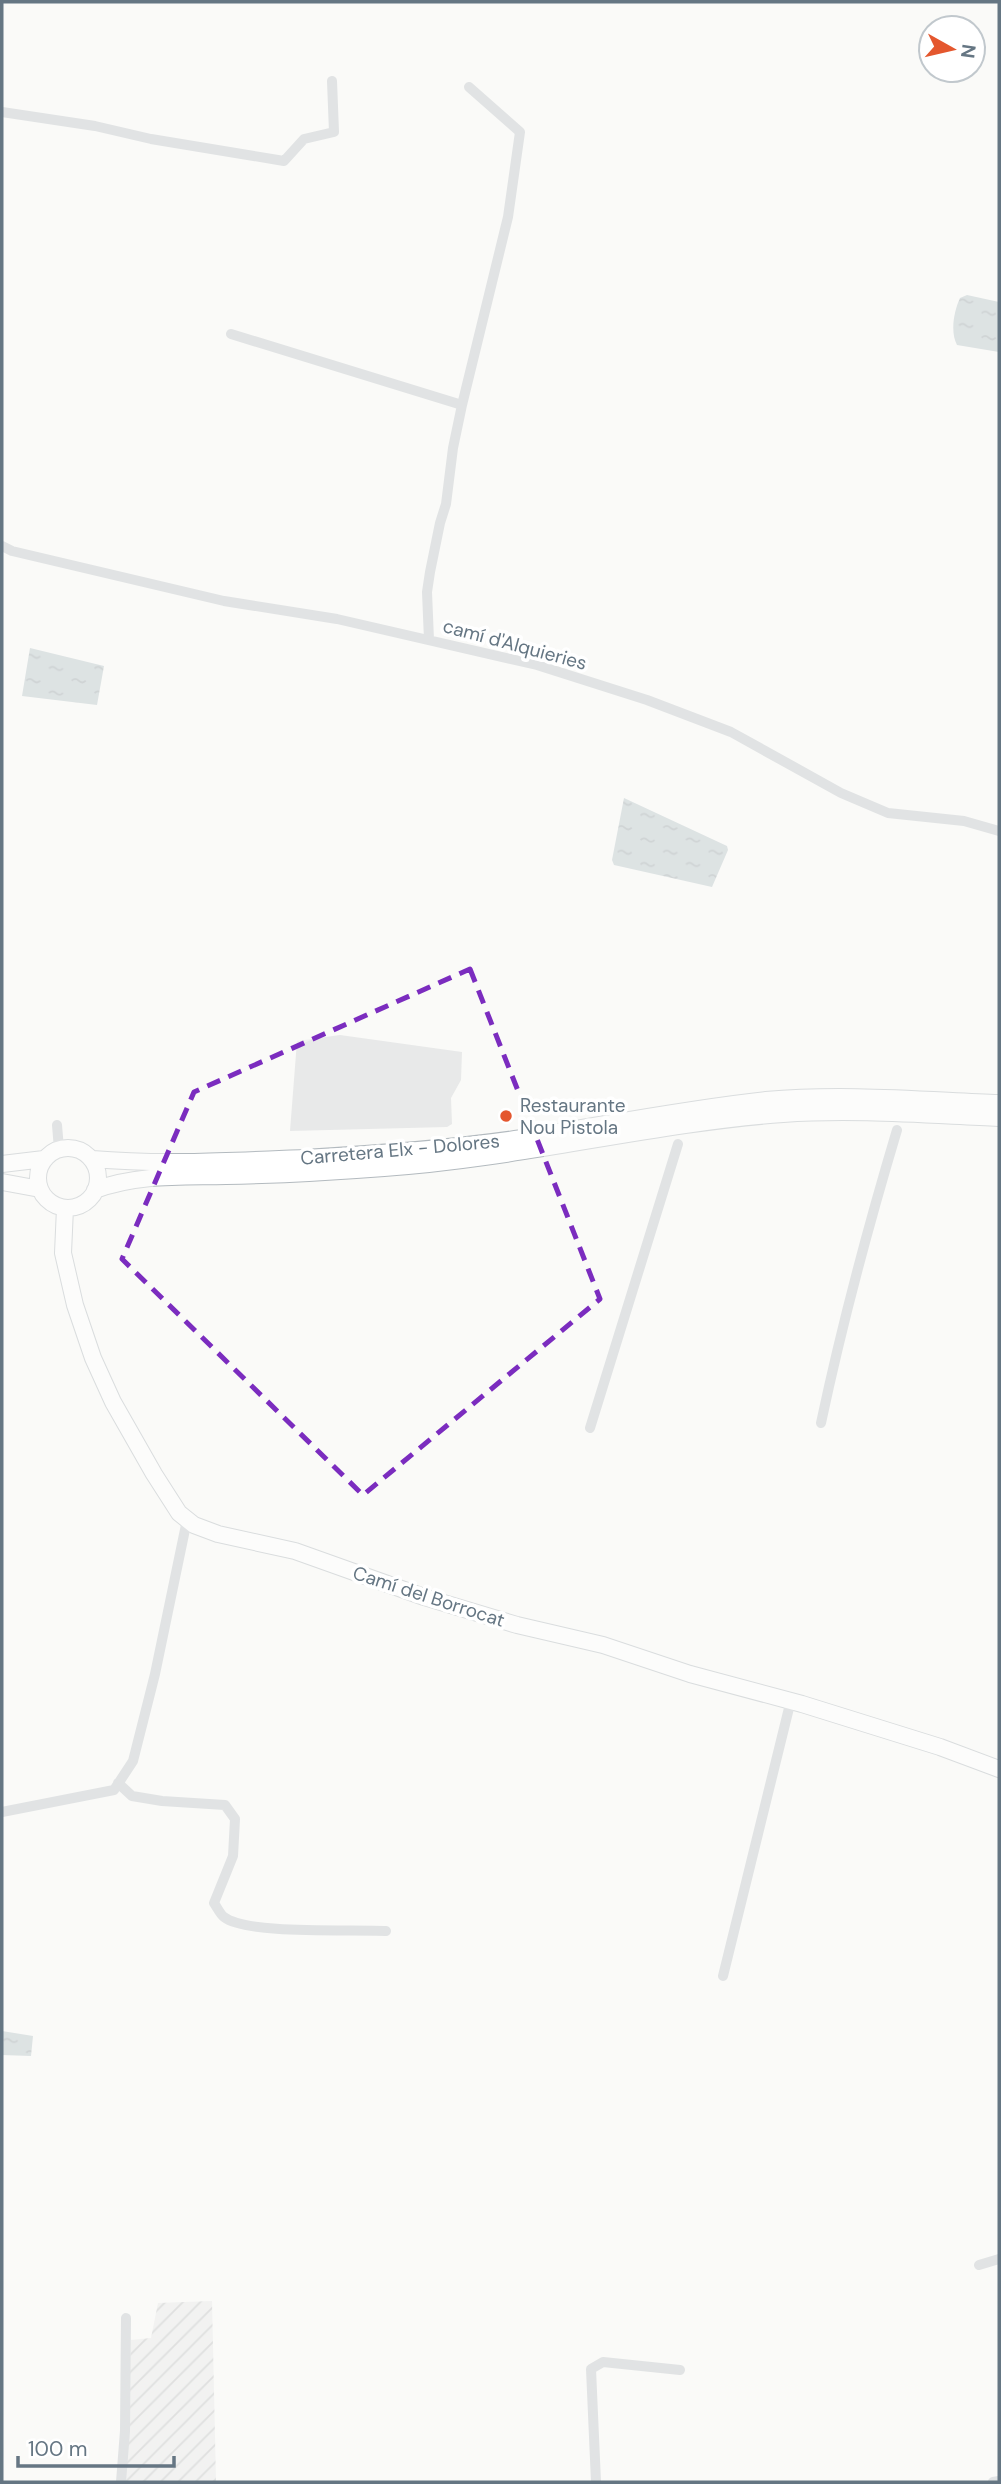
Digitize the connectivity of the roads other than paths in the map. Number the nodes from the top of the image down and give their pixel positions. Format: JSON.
{"nodes":[{"id":1,"x":332,"y":81,"type":"dead end"},
{"id":2,"x":469,"y":87,"type":"dead end"},
{"id":3,"x":2,"y":112,"type":"edge"},
{"id":4,"x":231,"y":334,"type":"dead end"},
{"id":5,"x":462,"y":405,"type":"junction"},
{"id":6,"x":2,"y":546,"type":"edge"},
{"id":7,"x":429,"y":640,"type":"junction"},
{"id":8,"x":999,"y":831,"type":"edge"},
{"id":9,"x":999,"y":1103,"type":"edge"},
{"id":10,"x":999,"y":1118,"type":"edge"},
{"id":11,"x":57,"y":1125,"type":"dead end"},
{"id":12,"x":897,"y":1130,"type":"dead end"},
{"id":13,"x":678,"y":1143,"type":"dead end"},
{"id":14,"x":59,"y":1149,"type":"junction"},
{"id":15,"x":44,"y":1159,"type":"junction"},
{"id":16,"x":92,"y":1159,"type":"junction"},
{"id":17,"x":2,"y":1164,"type":"edge"},
{"id":18,"x":2,"y":1182,"type":"edge"},
{"id":19,"x":40,"y":1189,"type":"junction"},
{"id":20,"x":95,"y":1190,"type":"junction"},
{"id":21,"x":65,"y":1208,"type":"junction"},
{"id":22,"x":821,"y":1423,"type":"dead end"},
{"id":23,"x":590,"y":1428,"type":"dead end"},
{"id":24,"x":187,"y":1520,"type":"junction"},
{"id":25,"x":791,"y":1700,"type":"junction"},
{"id":26,"x":999,"y":1769,"type":"edge"},
{"id":27,"x":118,"y":1783,"type":"junction"},
{"id":28,"x":2,"y":1812,"type":"edge"},
{"id":29,"x":386,"y":1931,"type":"dead end"},
{"id":30,"x":723,"y":1976,"type":"dead end"},
{"id":31,"x":999,"y":2259,"type":"edge"},
{"id":32,"x":979,"y":2265,"type":"dead end"},
{"id":33,"x":125,"y":2318,"type":"dead end"},
{"id":34,"x":680,"y":2370,"type":"dead end"},
{"id":35,"x":999,"y":2481,"type":"edge"},
{"id":36,"x":121,"y":2482,"type":"edge"},
{"id":37,"x":596,"y":2482,"type":"edge"},
{"id":38,"x":993,"y":2482,"type":"edge"}],
"edges":[{"from":1,"to":3,"type":"street"},
{"from":2,"to":5,"type":"street"},
{"from":4,"to":5,"type":"street"},
{"from":5,"to":7,"type":"street"},
{"from":6,"to":7,"type":"street","name":"camí d'Alquieries"},
{"from":7,"to":8,"type":"street","name":"camí d'Alquieries"},
{"from":9,"to":16,"type":"main road","name":"Carretera Elx - Dolores"},
{"from":10,"to":20,"type":"main road","name":"Carretera Elx - Dolores"},
{"from":11,"to":14,"type":"street"},
{"from":12,"to":22,"type":"street"},
{"from":13,"to":23,"type":"street"},
{"from":14,"to":15,"type":"main road"},
{"from":14,"to":16,"type":"main road"},
{"from":15,"to":17,"type":"main road"},
{"from":15,"to":19,"type":"main road"},
{"from":16,"to":20,"type":"main road"},
{"from":18,"to":19,"type":"main road"},
{"from":19,"to":21,"type":"main road"},
{"from":20,"to":21,"type":"main road"},
{"from":21,"to":24,"type":"main road","name":"Camí del Borrocat"},
{"from":24,"to":25,"type":"main road","name":"Camí del Borrocat"},
{"from":24,"to":27,"type":"street"},
{"from":25,"to":26,"type":"main road","name":"Camí del Borrocat"},
{"from":25,"to":30,"type":"street"},
{"from":27,"to":28,"type":"street"},
{"from":27,"to":29,"type":"street"},
{"from":31,"to":32,"type":"street"},
{"from":33,"to":36,"type":"street"},
{"from":34,"to":37,"type":"street"},
{"from":35,"to":38,"type":"street"}]}
